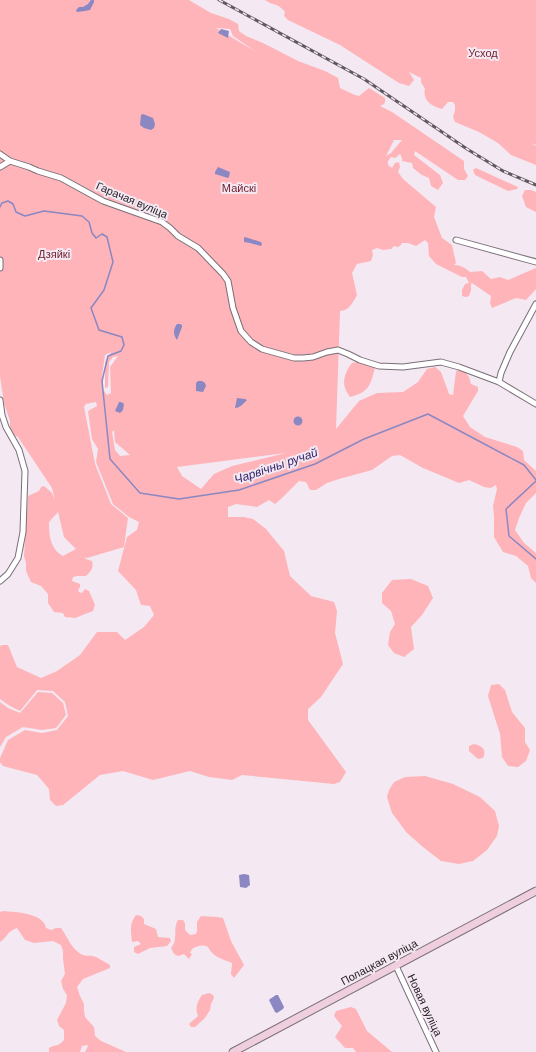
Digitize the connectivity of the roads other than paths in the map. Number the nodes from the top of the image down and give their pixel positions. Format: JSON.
{"nodes":[{"id":1,"x":0,"y":154,"type":"edge"},
{"id":2,"x":10,"y":161,"type":"junction"},
{"id":3,"x":0,"y":167,"type":"edge"},
{"id":4,"x":456,"y":240,"type":"dead end"},
{"id":5,"x":0,"y":260,"type":"edge"},
{"id":6,"x":536,"y":262,"type":"edge"},
{"id":7,"x":0,"y":268,"type":"edge"},
{"id":8,"x":536,"y":304,"type":"edge"},
{"id":9,"x":534,"y":311,"type":"edge"},
{"id":10,"x":499,"y":382,"type":"junction"},
{"id":11,"x":0,"y":400,"type":"edge"},
{"id":12,"x":536,"y":404,"type":"edge"},
{"id":13,"x":0,"y":581,"type":"edge"},
{"id":14,"x":536,"y":891,"type":"edge"},
{"id":15,"x":396,"y":966,"type":"junction"},
{"id":16,"x":233,"y":1052,"type":"edge"},
{"id":17,"x":436,"y":1052,"type":"edge"}],
"edges":[{"from":1,"to":2,"type":"street","name":"Гарачая вуліца"},
{"from":2,"to":3,"type":"street"},
{"from":2,"to":10,"type":"street","name":"Гарачая вуліца"},
{"from":4,"to":6,"type":"street"},
{"from":5,"to":7,"type":"street"},
{"from":8,"to":9,"type":"street"},
{"from":9,"to":10,"type":"street"},
{"from":10,"to":12,"type":"street"},
{"from":11,"to":13,"type":"street"},
{"from":14,"to":15,"type":"main road","name":"Полацкая вуліца"},
{"from":15,"to":16,"type":"main road","name":"Полацкая вуліца"},
{"from":15,"to":17,"type":"street","name":"Новая вуліца"}]}
